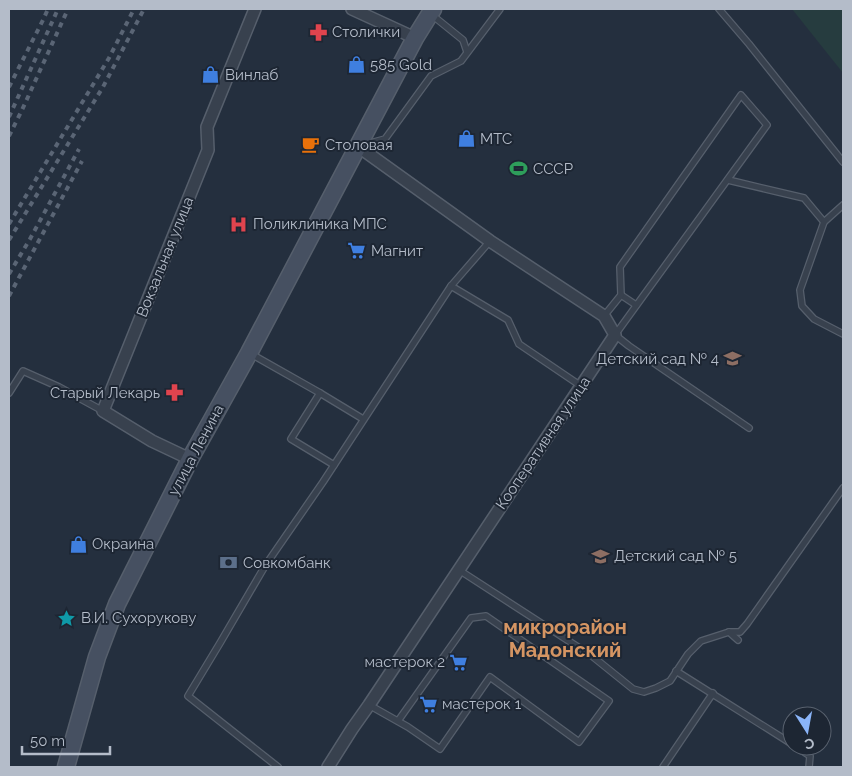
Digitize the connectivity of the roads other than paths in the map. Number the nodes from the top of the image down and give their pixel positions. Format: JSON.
{"nodes":[{"id":1,"x":255,"y":9,"type":"edge"},
{"id":2,"x":352,"y":9,"type":"edge"},
{"id":3,"x":500,"y":9,"type":"edge"},
{"id":4,"x":719,"y":9,"type":"edge"},
{"id":5,"x":431,"y":11,"type":"edge"},
{"id":6,"x":415,"y":38,"type":"junction"},
{"id":7,"x":467,"y":52,"type":"junction"},
{"id":8,"x":359,"y":147,"type":"junction"},
{"id":9,"x":843,"y":162,"type":"edge"},
{"id":10,"x":728,"y":180,"type":"junction"},
{"id":11,"x":843,"y":205,"type":"edge"},
{"id":12,"x":824,"y":222,"type":"junction"},
{"id":13,"x":490,"y":241,"type":"junction"},
{"id":14,"x":451,"y":286,"type":"junction"},
{"id":15,"x":621,"y":295,"type":"junction"},
{"id":16,"x":636,"y":305,"type":"junction"},
{"id":17,"x":604,"y":316,"type":"junction"},
{"id":18,"x":843,"y":334,"type":"edge"},
{"id":19,"x":615,"y":335,"type":"junction"},
{"id":20,"x":249,"y":353,"type":"junction"},
{"id":21,"x":581,"y":386,"type":"junction"},
{"id":22,"x":320,"y":392,"type":"junction"},
{"id":23,"x":9,"y":393,"type":"edge"},
{"id":24,"x":103,"y":411,"type":"junction"},
{"id":25,"x":364,"y":420,"type":"junction"},
{"id":26,"x":748,"y":428,"type":"dead end"},
{"id":27,"x":190,"y":459,"type":"junction"},
{"id":28,"x":334,"y":465,"type":"junction"},
{"id":29,"x":843,"y":488,"type":"edge"},
{"id":30,"x":459,"y":570,"type":"junction"},
{"id":31,"x":729,"y":632,"type":"junction"},
{"id":32,"x":738,"y":640,"type":"dead end"},
{"id":33,"x":676,"y":671,"type":"junction"},
{"id":34,"x":713,"y":693,"type":"junction"},
{"id":35,"x":369,"y":705,"type":"junction"},
{"id":36,"x":398,"y":721,"type":"junction"},
{"id":37,"x":782,"y":737,"type":"edge"},
{"id":38,"x":66,"y":767,"type":"edge"},
{"id":39,"x":278,"y":767,"type":"edge"},
{"id":40,"x":328,"y":767,"type":"edge"},
{"id":41,"x":663,"y":767,"type":"edge"}],
"edges":[{"from":1,"to":24,"type":"street","name":"Вокзальная улица"},
{"from":2,"to":6,"type":"street"},
{"from":3,"to":7,"type":"lane"},
{"from":4,"to":9,"type":"lane"},
{"from":5,"to":6,"type":"main road","name":"улица Ленина"},
{"from":5,"to":7,"type":"lane"},
{"from":6,"to":8,"type":"main road","name":"улица Ленина"},
{"from":7,"to":8,"type":"lane"},
{"from":8,"to":13,"type":"street"},
{"from":8,"to":20,"type":"main road","name":"улица Ленина"},
{"from":10,"to":12,"type":"lane"},
{"from":10,"to":15,"type":"lane","name":"Кооперативная улица"},
{"from":10,"to":16,"type":"lane","name":"Кооперативная улица"},
{"from":11,"to":12,"type":"lane"},
{"from":12,"to":18,"type":"lane"},
{"from":13,"to":14,"type":"lane"},
{"from":13,"to":17,"type":"street"},
{"from":14,"to":21,"type":"lane"},
{"from":14,"to":25,"type":"lane"},
{"from":15,"to":16,"type":"lane"},
{"from":15,"to":17,"type":"lane"},
{"from":16,"to":19,"type":"lane","name":"Кооперативная улица"},
{"from":17,"to":19,"type":"street"},
{"from":19,"to":21,"type":"street","name":"Кооперативная улица"},
{"from":19,"to":26,"type":"lane"},
{"from":20,"to":22,"type":"lane"},
{"from":20,"to":27,"type":"main road","name":"улица Ленина"},
{"from":21,"to":30,"type":"street","name":"Кооперативная улица"},
{"from":22,"to":25,"type":"lane"},
{"from":22,"to":28,"type":"lane"},
{"from":23,"to":24,"type":"lane"},
{"from":24,"to":27,"type":"street"},
{"from":25,"to":28,"type":"lane"},
{"from":27,"to":38,"type":"main road","name":"улица Ленина"},
{"from":28,"to":39,"type":"lane"},
{"from":29,"to":31,"type":"lane"},
{"from":30,"to":33,"type":"lane"},
{"from":30,"to":35,"type":"street","name":"Кооперативная улица"},
{"from":31,"to":32,"type":"lane"},
{"from":31,"to":33,"type":"lane"},
{"from":33,"to":34,"type":"lane"},
{"from":34,"to":37,"type":"lane"},
{"from":34,"to":41,"type":"lane"},
{"from":35,"to":36,"type":"lane"},
{"from":35,"to":40,"type":"street","name":"Кооперативная улица"},
{"from":36,"to":36,"type":"lane"}]}
